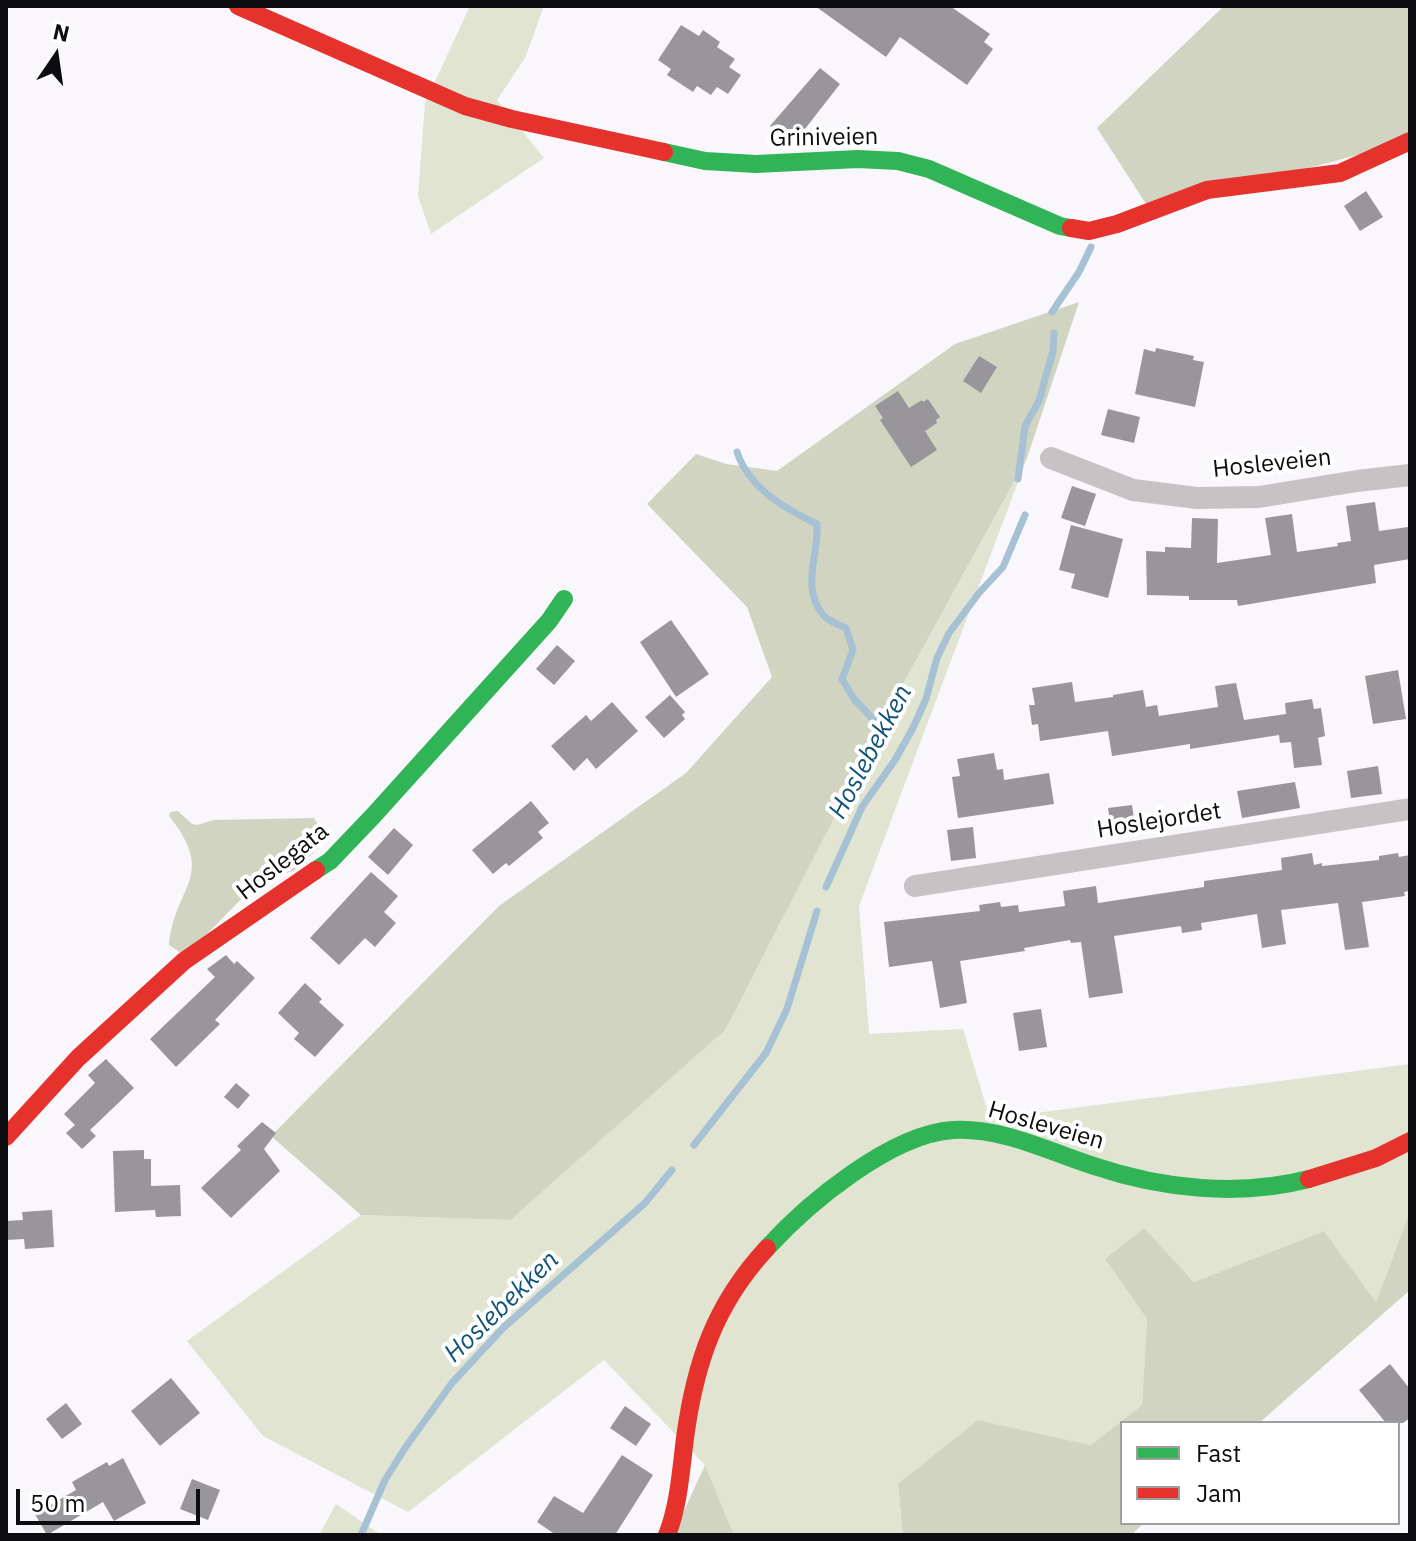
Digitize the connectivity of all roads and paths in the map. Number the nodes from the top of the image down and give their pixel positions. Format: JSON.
{"nodes":[{"id":1,"x":238,"y":6,"type":"edge"},
{"id":2,"x":1410,"y":141,"type":"edge"},
{"id":3,"x":1051,"y":458,"type":"dead end"},
{"id":4,"x":1410,"y":475,"type":"edge"},
{"id":5,"x":564,"y":599,"type":"dead end"},
{"id":6,"x":1410,"y":809,"type":"edge"},
{"id":7,"x":915,"y":886,"type":"dead end"},
{"id":8,"x":6,"y":1137,"type":"edge"},
{"id":9,"x":1410,"y":1141,"type":"edge"},
{"id":10,"x":667,"y":1535,"type":"edge"}],
"edges":[{"from":1,"to":2,"type":"street","name":"Griniveien"},
{"from":3,"to":4,"type":"street","name":"Hosleveien"},
{"from":5,"to":8,"type":"street","name":"Hoslegata"},
{"from":6,"to":7,"type":"street","name":"Hoslejordet"},
{"from":9,"to":10,"type":"street","name":"Hosleveien"}]}
